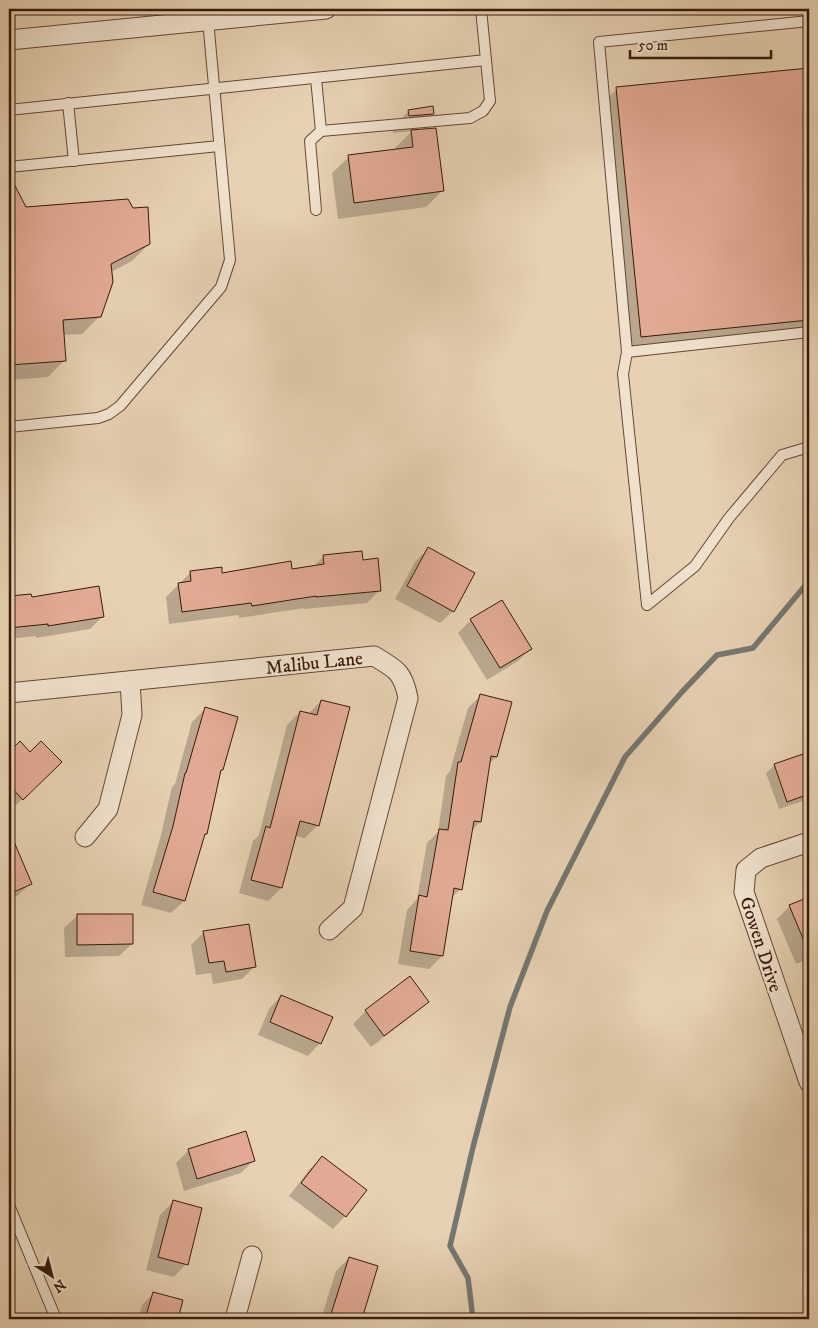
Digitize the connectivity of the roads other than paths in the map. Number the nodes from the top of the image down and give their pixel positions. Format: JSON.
{"nodes":[{"id":1,"x":326,"y":9,"type":"edge"},
{"id":2,"x":481,"y":9,"type":"edge"},
{"id":3,"x":208,"y":20,"type":"junction"},
{"id":4,"x":809,"y":21,"type":"edge"},
{"id":5,"x":9,"y":40,"type":"edge"},
{"id":6,"x":486,"y":60,"type":"junction"},
{"id":7,"x":316,"y":78,"type":"junction"},
{"id":8,"x":214,"y":88,"type":"junction"},
{"id":9,"x":68,"y":103,"type":"junction"},
{"id":10,"x":9,"y":110,"type":"edge"},
{"id":11,"x":321,"y":131,"type":"junction"},
{"id":12,"x":220,"y":146,"type":"junction"},
{"id":13,"x":74,"y":161,"type":"junction"},
{"id":14,"x":9,"y":167,"type":"edge"},
{"id":15,"x":316,"y":210,"type":"dead end"},
{"id":16,"x":809,"y":332,"type":"edge"},
{"id":17,"x":627,"y":352,"type":"junction"},
{"id":18,"x":9,"y":427,"type":"edge"},
{"id":19,"x":809,"y":447,"type":"edge"},
{"id":20,"x":130,"y":681,"type":"junction"},
{"id":21,"x":9,"y":693,"type":"edge"},
{"id":22,"x":85,"y":837,"type":"dead end"},
{"id":23,"x":809,"y":842,"type":"edge"},
{"id":24,"x":329,"y":930,"type":"dead end"},
{"id":25,"x":809,"y":1082,"type":"edge"},
{"id":26,"x":9,"y":1205,"type":"edge"},
{"id":27,"x":252,"y":1256,"type":"dead end"},
{"id":28,"x":56,"y":1319,"type":"edge"},
{"id":29,"x":235,"y":1319,"type":"edge"}],
"edges":[{"from":1,"to":3,"type":"street"},
{"from":2,"to":6,"type":"lane"},
{"from":3,"to":5,"type":"street"},
{"from":3,"to":8,"type":"lane"},
{"from":4,"to":17,"type":"lane"},
{"from":6,"to":7,"type":"lane"},
{"from":6,"to":11,"type":"lane"},
{"from":7,"to":8,"type":"lane"},
{"from":7,"to":11,"type":"lane"},
{"from":8,"to":9,"type":"lane"},
{"from":8,"to":12,"type":"lane"},
{"from":9,"to":10,"type":"lane"},
{"from":9,"to":13,"type":"lane"},
{"from":11,"to":15,"type":"lane"},
{"from":12,"to":13,"type":"lane"},
{"from":12,"to":18,"type":"lane"},
{"from":13,"to":14,"type":"lane"},
{"from":16,"to":17,"type":"lane"},
{"from":17,"to":19,"type":"lane"},
{"from":20,"to":21,"type":"street","name":"Malibu Lane"},
{"from":20,"to":22,"type":"street"},
{"from":20,"to":24,"type":"street","name":"Malibu Lane"},
{"from":23,"to":25,"type":"street","name":"Gowen Drive"},
{"from":26,"to":28,"type":"lane"},
{"from":27,"to":29,"type":"street"}]}
